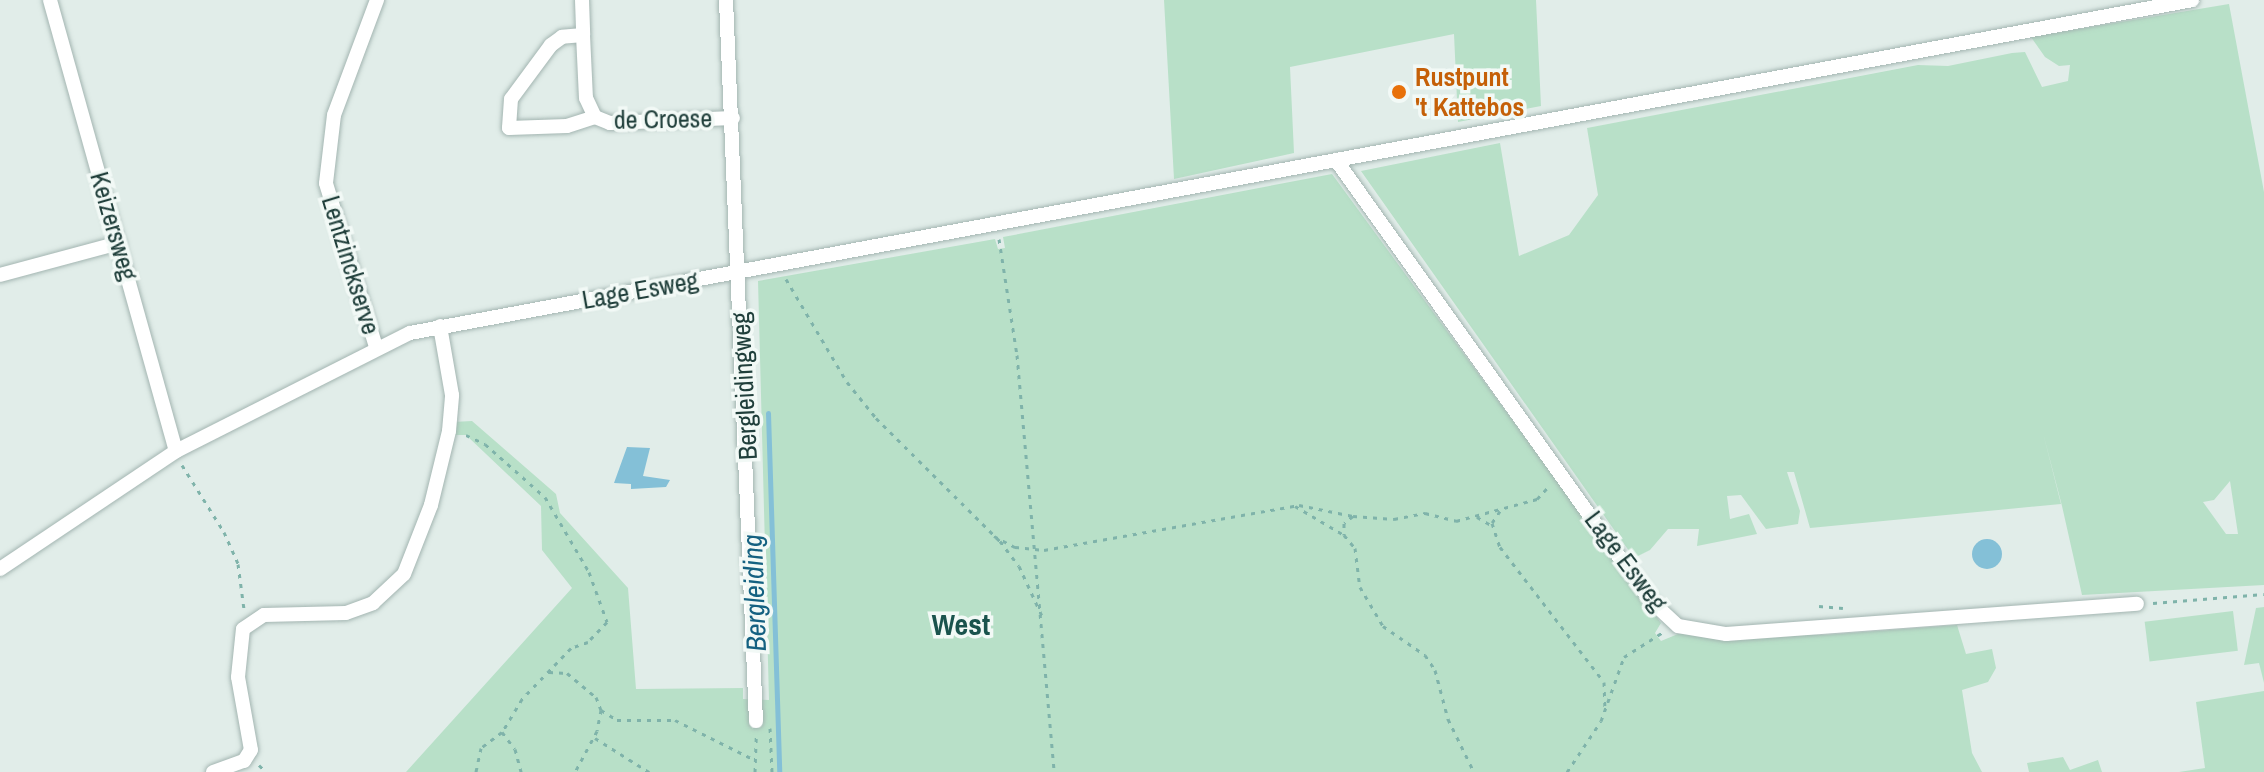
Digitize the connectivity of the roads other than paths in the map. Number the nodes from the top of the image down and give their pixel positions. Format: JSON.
{"nodes":[{"id":1,"x":50,"y":0,"type":"edge"},
{"id":2,"x":377,"y":0,"type":"edge"},
{"id":3,"x":582,"y":0,"type":"edge"},
{"id":4,"x":726,"y":0,"type":"edge"},
{"id":5,"x":2192,"y":0,"type":"edge"},
{"id":6,"x":583,"y":35,"type":"junction"},
{"id":7,"x":595,"y":117,"type":"junction"},
{"id":8,"x":733,"y":118,"type":"junction"},
{"id":9,"x":1336,"y":160,"type":"junction"},
{"id":10,"x":119,"y":243,"type":"junction"},
{"id":11,"x":737,"y":272,"type":"junction"},
{"id":12,"x":0,"y":275,"type":"edge"},
{"id":13,"x":440,"y":326,"type":"junction"},
{"id":14,"x":376,"y":347,"type":"junction"},
{"id":15,"x":172,"y":454,"type":"junction"},
{"id":16,"x":0,"y":569,"type":"edge"},
{"id":17,"x":2137,"y":604,"type":"road end"},
{"id":18,"x":756,"y":721,"type":"road end"},
{"id":19,"x":213,"y":772,"type":"edge"}],
"edges":[{"from":1,"to":10,"type":"street","name":"Keizersweg"},
{"from":2,"to":14,"type":"street","name":"Lentzinckserve"},
{"from":3,"to":6,"type":"street","name":"de Croese"},
{"from":4,"to":8,"type":"street","name":"Bergleidingweg"},
{"from":5,"to":9,"type":"street","name":"Lage Esweg"},
{"from":6,"to":7,"type":"street","name":"de Croese"},
{"from":6,"to":7,"type":"street","name":"de Croese"},
{"from":7,"to":8,"type":"street","name":"de Croese"},
{"from":8,"to":11,"type":"street","name":"Bergleidingweg"},
{"from":9,"to":11,"type":"street","name":"Lage Esweg"},
{"from":9,"to":17,"type":"street","name":"Lage Esweg"},
{"from":10,"to":12,"type":"street"},
{"from":10,"to":15,"type":"street","name":"Keizersweg"},
{"from":11,"to":13,"type":"street","name":"Lage Esweg"},
{"from":11,"to":18,"type":"street","name":"Bergleidingweg"},
{"from":13,"to":14,"type":"street","name":"Lage Esweg"},
{"from":13,"to":19,"type":"street"},
{"from":14,"to":15,"type":"street","name":"Lage Esweg"},
{"from":15,"to":16,"type":"street","name":"Lage Esweg"}]}
